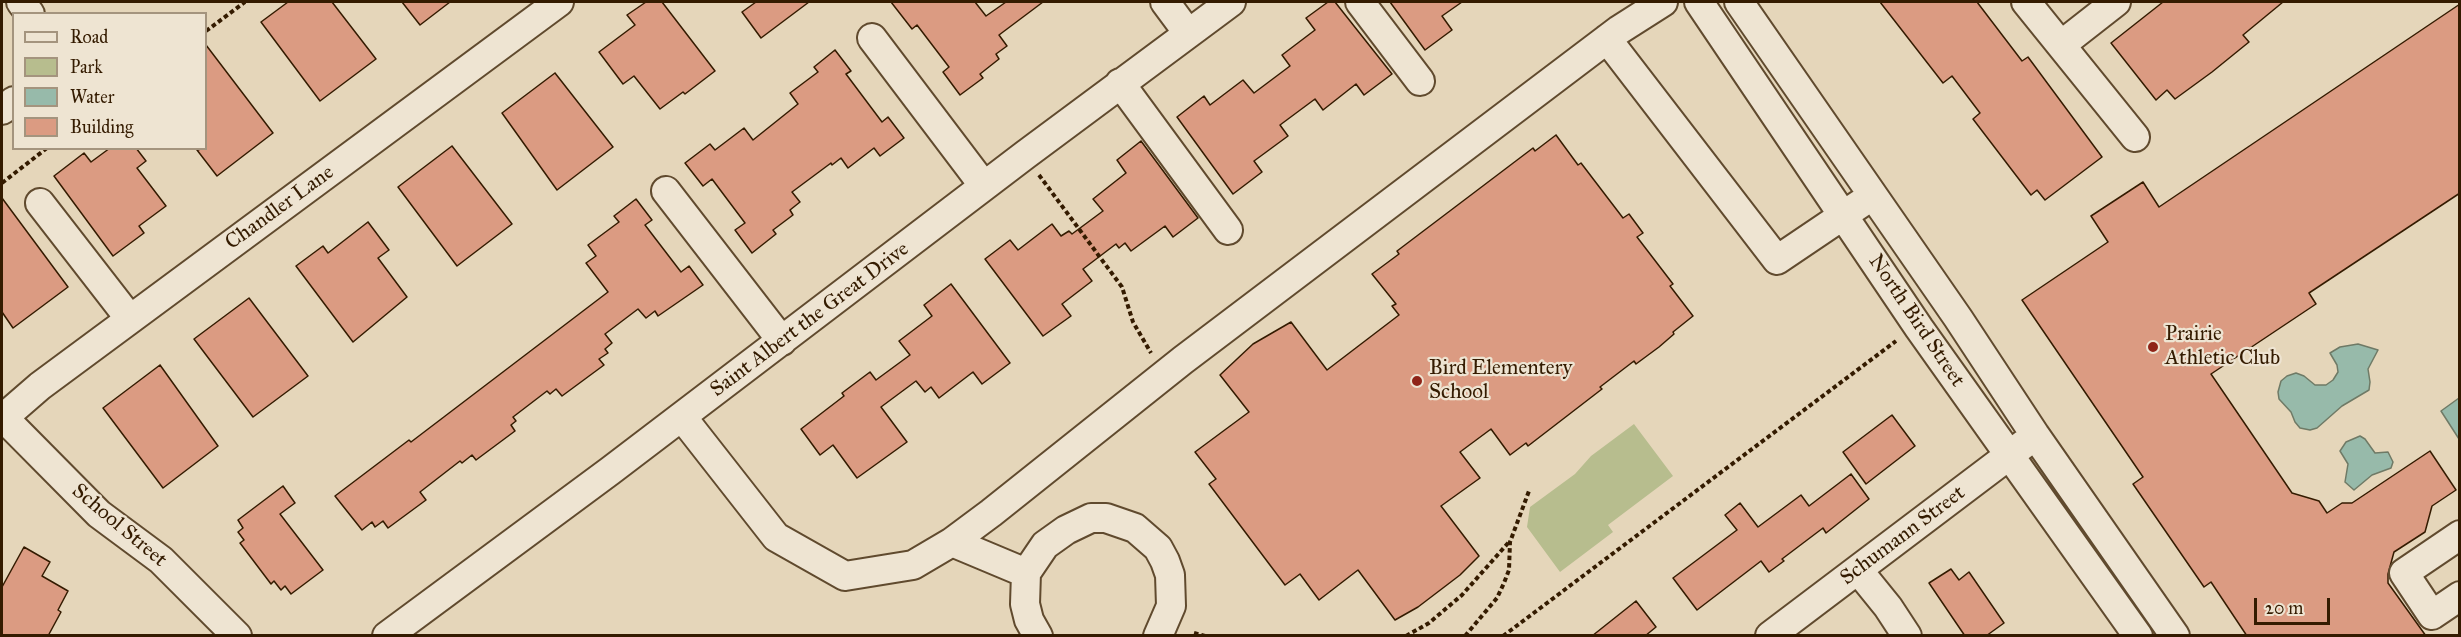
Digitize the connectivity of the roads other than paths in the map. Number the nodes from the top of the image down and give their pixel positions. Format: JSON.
{"nodes":[{"id":1,"x":559,"y":2,"type":"edge"},
{"id":2,"x":1165,"y":2,"type":"edge"},
{"id":3,"x":1231,"y":2,"type":"edge"},
{"id":4,"x":1360,"y":2,"type":"edge"},
{"id":5,"x":1663,"y":2,"type":"edge"},
{"id":6,"x":1699,"y":2,"type":"edge"},
{"id":7,"x":1739,"y":2,"type":"edge"},
{"id":8,"x":2026,"y":2,"type":"edge"},
{"id":9,"x":2116,"y":2,"type":"edge"},
{"id":10,"x":1188,"y":33,"type":"junction"},
{"id":11,"x":872,"y":38,"type":"dead end"},
{"id":12,"x":1607,"y":39,"type":"junction"},
{"id":13,"x":2061,"y":45,"type":"junction"},
{"id":14,"x":1420,"y":81,"type":"dead end"},
{"id":15,"x":1120,"y":83,"type":"junction"},
{"id":16,"x":2135,"y":137,"type":"dead end"},
{"id":17,"x":984,"y":186,"type":"junction"},
{"id":18,"x":666,"y":191,"type":"dead end"},
{"id":19,"x":1874,"y":195,"type":"junction"},
{"id":20,"x":40,"y":203,"type":"dead end"},
{"id":21,"x":1844,"y":215,"type":"junction"},
{"id":22,"x":1228,"y":230,"type":"dead end"},
{"id":23,"x":130,"y":319,"type":"junction"},
{"id":24,"x":782,"y":341,"type":"junction"},
{"id":25,"x":682,"y":417,"type":"junction"},
{"id":26,"x":2,"y":418,"type":"edge"},
{"id":27,"x":2034,"y":435,"type":"junction"},
{"id":28,"x":2009,"y":456,"type":"junction"},
{"id":29,"x":2460,"y":535,"type":"edge"},
{"id":30,"x":952,"y":542,"type":"junction"},
{"id":31,"x":1858,"y":570,"type":"junction"},
{"id":32,"x":1026,"y":573,"type":"junction"},
{"id":33,"x":2460,"y":596,"type":"edge"},
{"id":34,"x":237,"y":636,"type":"edge"},
{"id":35,"x":387,"y":636,"type":"edge"},
{"id":36,"x":1038,"y":636,"type":"edge"},
{"id":37,"x":1158,"y":636,"type":"edge"},
{"id":38,"x":1770,"y":636,"type":"edge"},
{"id":39,"x":1907,"y":636,"type":"edge"},
{"id":40,"x":2138,"y":636,"type":"edge"},
{"id":41,"x":2175,"y":636,"type":"edge"}],
"edges":[{"from":1,"to":23,"type":"street","name":"Chandler Lane"},
{"from":2,"to":10,"type":"street"},
{"from":3,"to":10,"type":"street","name":"Saint Albert the Great Drive"},
{"from":4,"to":14,"type":"street"},
{"from":5,"to":12,"type":"street"},
{"from":6,"to":21,"type":"street","name":"North Bird Street"},
{"from":7,"to":19,"type":"street","name":"North Bird Street"},
{"from":8,"to":13,"type":"street"},
{"from":9,"to":13,"type":"street"},
{"from":10,"to":15,"type":"street","name":"Saint Albert the Great Drive"},
{"from":11,"to":17,"type":"street"},
{"from":12,"to":21,"type":"street"},
{"from":12,"to":30,"type":"street"},
{"from":13,"to":16,"type":"street"},
{"from":15,"to":17,"type":"street","name":"Saint Albert the Great Drive"},
{"from":15,"to":22,"type":"street"},
{"from":17,"to":24,"type":"street","name":"Saint Albert the Great Drive"},
{"from":18,"to":24,"type":"street"},
{"from":19,"to":21,"type":"street"},
{"from":19,"to":27,"type":"street","name":"North Bird Street"},
{"from":20,"to":23,"type":"street"},
{"from":21,"to":28,"type":"street","name":"North Bird Street"},
{"from":23,"to":26,"type":"street","name":"Chandler Lane"},
{"from":24,"to":25,"type":"street","name":"Saint Albert the Great Drive"},
{"from":25,"to":30,"type":"street"},
{"from":25,"to":35,"type":"street","name":"Saint Albert the Great Drive"},
{"from":26,"to":34,"type":"street","name":"School Street"},
{"from":27,"to":28,"type":"street","name":"Schumann Street"},
{"from":27,"to":41,"type":"street","name":"North Bird Street"},
{"from":28,"to":31,"type":"street","name":"Schumann Street"},
{"from":28,"to":40,"type":"street","name":"North Bird Street"},
{"from":29,"to":33,"type":"street"},
{"from":30,"to":32,"type":"street"},
{"from":31,"to":38,"type":"street","name":"Schumann Street"},
{"from":31,"to":39,"type":"street"},
{"from":32,"to":36,"type":"street"},
{"from":32,"to":37,"type":"street"}]}
